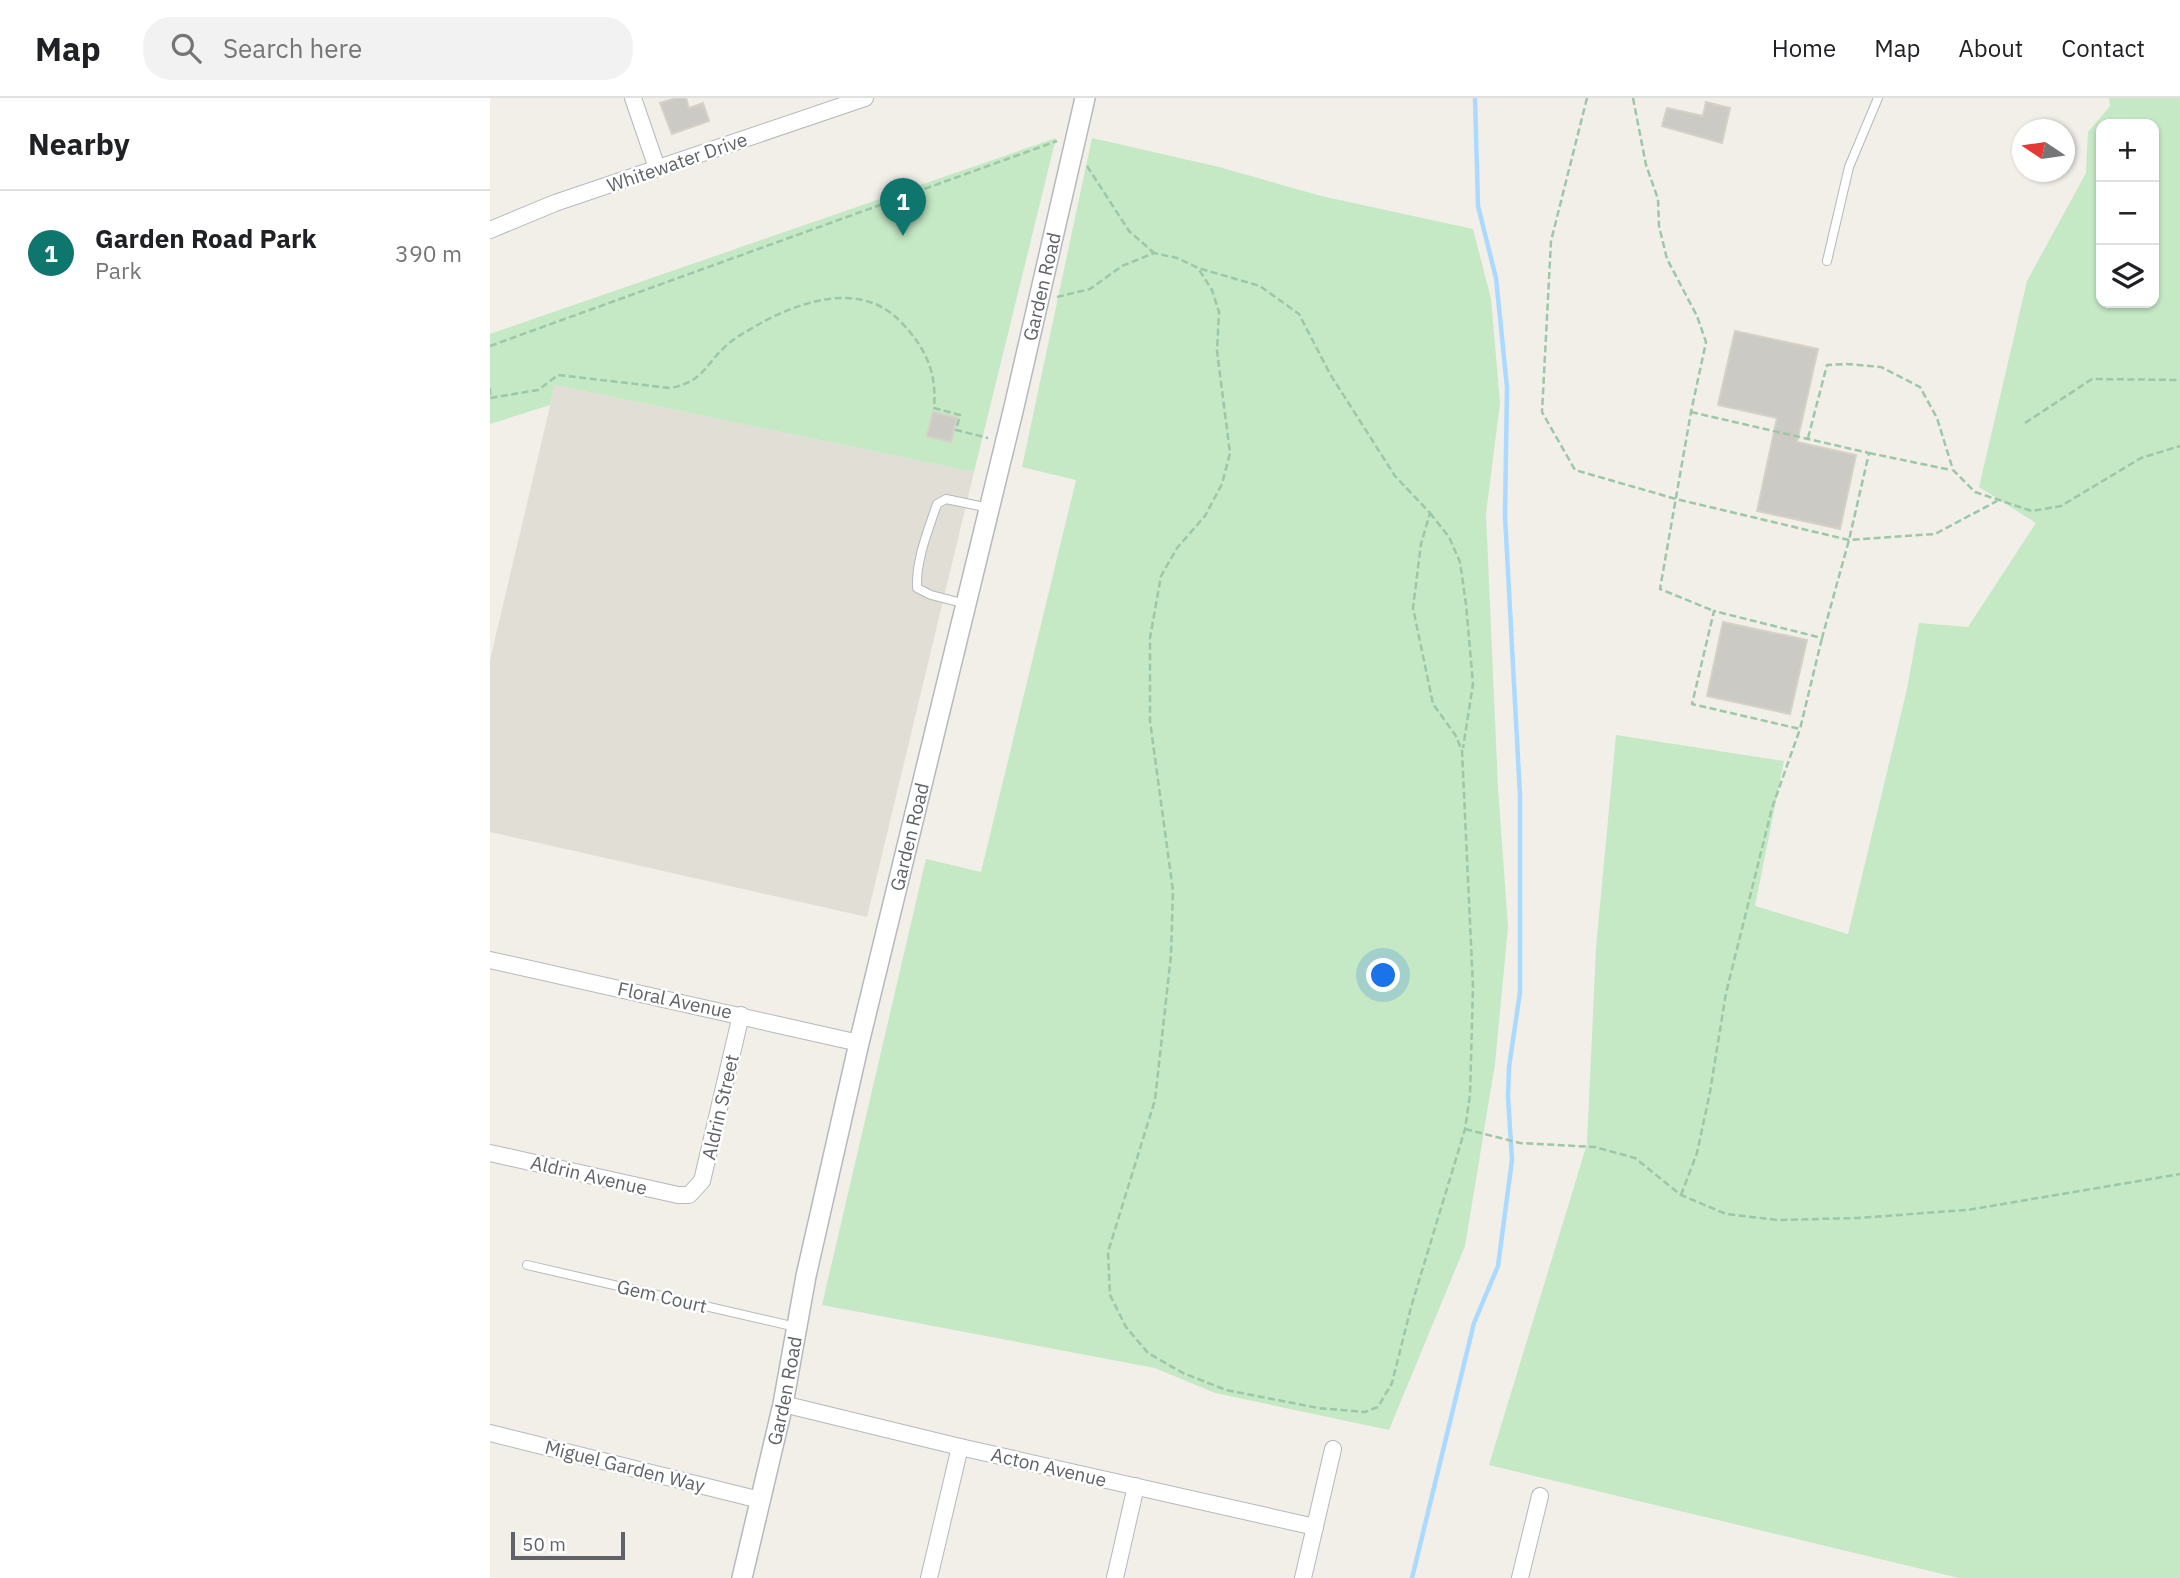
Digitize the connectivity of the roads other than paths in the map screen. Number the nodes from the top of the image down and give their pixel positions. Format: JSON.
{"nodes":[{"id":1,"x":633,"y":98,"type":"edge"},
{"id":2,"x":865,"y":98,"type":"edge"},
{"id":3,"x":1084,"y":98,"type":"edge"},
{"id":4,"x":1878,"y":98,"type":"edge"},
{"id":5,"x":832,"y":103,"type":"edge"},
{"id":6,"x":657,"y":168,"type":"junction"},
{"id":7,"x":490,"y":230,"type":"edge"},
{"id":8,"x":1827,"y":261,"type":"dead end"},
{"id":9,"x":989,"y":508,"type":"junction"},
{"id":10,"x":966,"y":604,"type":"junction"},
{"id":11,"x":490,"y":960,"type":"edge"},
{"id":12,"x":741,"y":1015,"type":"junction"},
{"id":13,"x":859,"y":1043,"type":"junction"},
{"id":14,"x":490,"y":1153,"type":"edge"},
{"id":15,"x":689,"y":1195,"type":"joint"},
{"id":16,"x":527,"y":1265,"type":"dead end"},
{"id":17,"x":796,"y":1327,"type":"junction"},
{"id":18,"x":783,"y":1404,"type":"junction"},
{"id":19,"x":490,"y":1433,"type":"edge"},
{"id":20,"x":960,"y":1447,"type":"junction"},
{"id":21,"x":1333,"y":1448,"type":"dead end"},
{"id":22,"x":1136,"y":1486,"type":"junction"},
{"id":23,"x":1540,"y":1496,"type":"dead end"},
{"id":24,"x":760,"y":1500,"type":"junction"},
{"id":25,"x":1315,"y":1527,"type":"junction"},
{"id":26,"x":742,"y":1578,"type":"edge"},
{"id":27,"x":929,"y":1578,"type":"edge"},
{"id":28,"x":1115,"y":1578,"type":"edge"},
{"id":29,"x":1303,"y":1578,"type":"edge"},
{"id":30,"x":1522,"y":1578,"type":"edge"}],
"edges":[{"from":1,"to":6,"type":"street"},
{"from":2,"to":5,"type":"street","name":"Whitewater Drive"},
{"from":3,"to":9,"type":"street","name":"Garden Road"},
{"from":4,"to":8,"type":"lane"},
{"from":5,"to":6,"type":"street","name":"Whitewater Drive"},
{"from":6,"to":7,"type":"street","name":"Whitewater Drive"},
{"from":9,"to":10,"type":"street","name":"Garden Road"},
{"from":9,"to":10,"type":"lane"},
{"from":10,"to":13,"type":"street","name":"Garden Road"},
{"from":11,"to":12,"type":"street","name":"Floral Avenue"},
{"from":12,"to":13,"type":"street","name":"Floral Avenue"},
{"from":12,"to":15,"type":"street","name":"Aldrin Street"},
{"from":13,"to":17,"type":"street","name":"Garden Road"},
{"from":14,"to":15,"type":"street","name":"Aldrin Avenue"},
{"from":16,"to":17,"type":"lane","name":"Gem Court"},
{"from":17,"to":18,"type":"street","name":"Garden Road"},
{"from":18,"to":20,"type":"street","name":"Acton Avenue"},
{"from":18,"to":24,"type":"street","name":"Garden Road"},
{"from":19,"to":24,"type":"street","name":"Miguel Garden Way"},
{"from":20,"to":22,"type":"street","name":"Acton Avenue"},
{"from":20,"to":27,"type":"street"},
{"from":21,"to":25,"type":"street"},
{"from":22,"to":25,"type":"street","name":"Acton Avenue"},
{"from":22,"to":28,"type":"street"},
{"from":23,"to":30,"type":"street"},
{"from":24,"to":26,"type":"street","name":"Garden Road"},
{"from":25,"to":29,"type":"street"}]}
